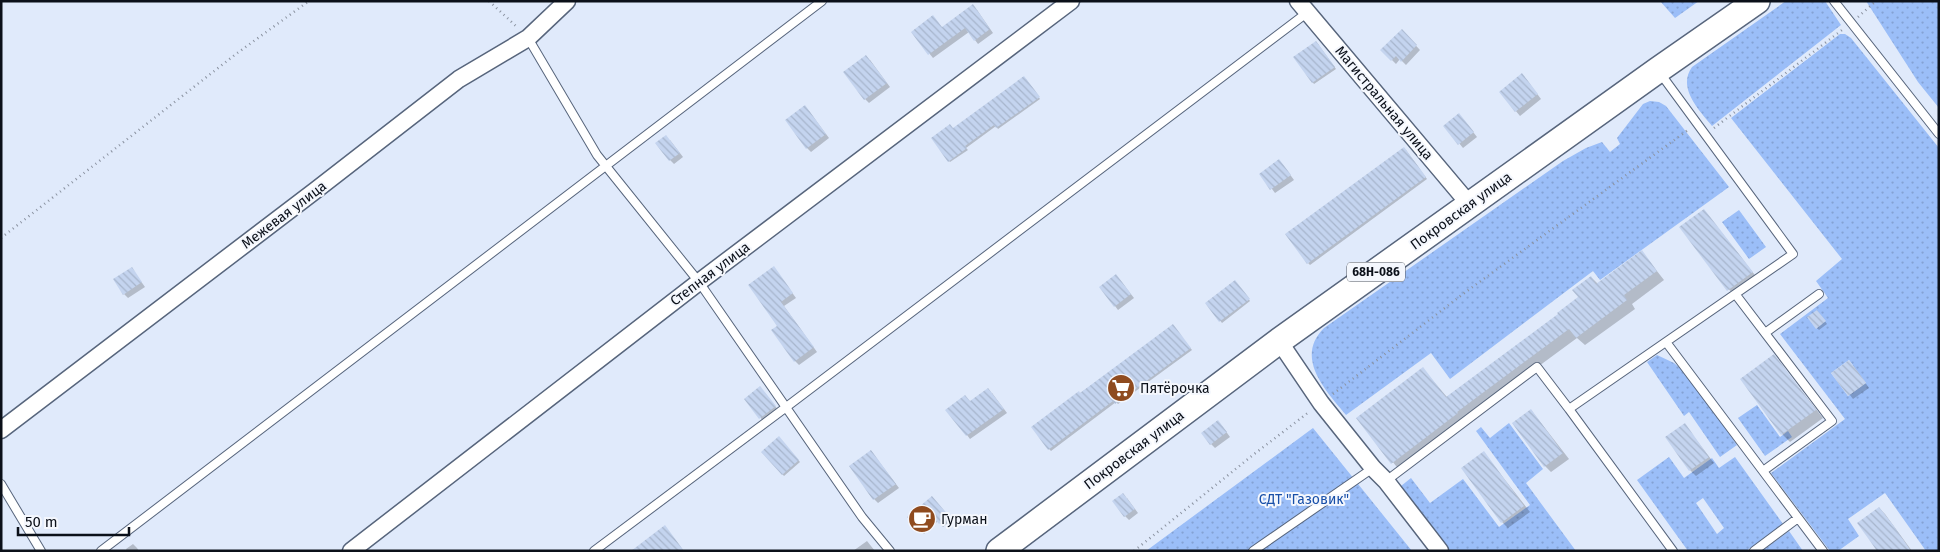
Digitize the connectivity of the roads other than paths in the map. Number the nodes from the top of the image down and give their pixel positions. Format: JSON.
{"nodes":[{"id":1,"x":567,"y":1,"type":"edge"},
{"id":2,"x":822,"y":1,"type":"edge"},
{"id":3,"x":1071,"y":1,"type":"edge"},
{"id":4,"x":1757,"y":1,"type":"edge"},
{"id":5,"x":1834,"y":1,"type":"edge"},
{"id":6,"x":1303,"y":7,"type":"edge"},
{"id":7,"x":528,"y":38,"type":"junction"},
{"id":8,"x":1658,"y":70,"type":"junction"},
{"id":9,"x":1939,"y":134,"type":"edge"},
{"id":10,"x":606,"y":167,"type":"junction"},
{"id":11,"x":1470,"y":205,"type":"junction"},
{"id":12,"x":699,"y":282,"type":"junction"},
{"id":13,"x":1819,"y":294,"type":"dead end"},
{"id":14,"x":1736,"y":295,"type":"junction"},
{"id":15,"x":1764,"y":333,"type":"junction"},
{"id":16,"x":1279,"y":341,"type":"junction"},
{"id":17,"x":1666,"y":342,"type":"junction"},
{"id":18,"x":785,"y":408,"type":"junction"},
{"id":19,"x":1569,"y":409,"type":"junction"},
{"id":20,"x":1,"y":430,"type":"edge"},
{"id":21,"x":1372,"y":468,"type":"junction"},
{"id":22,"x":1763,"y":471,"type":"junction"},
{"id":23,"x":1386,"y":481,"type":"junction"},
{"id":24,"x":1,"y":484,"type":"edge"},
{"id":25,"x":1798,"y":518,"type":"junction"},
{"id":26,"x":42,"y":551,"type":"edge"},
{"id":27,"x":101,"y":551,"type":"edge"},
{"id":28,"x":351,"y":551,"type":"edge"},
{"id":29,"x":594,"y":551,"type":"edge"},
{"id":30,"x":890,"y":551,"type":"edge"},
{"id":31,"x":999,"y":551,"type":"edge"},
{"id":32,"x":1253,"y":551,"type":"edge"},
{"id":33,"x":1440,"y":551,"type":"edge"},
{"id":34,"x":1673,"y":551,"type":"edge"},
{"id":35,"x":1754,"y":551,"type":"edge"},
{"id":36,"x":1823,"y":551,"type":"edge"}],
"edges":[{"from":1,"to":7,"type":"street","name":"Межевая улица"},
{"from":2,"to":10,"type":"lane"},
{"from":3,"to":12,"type":"street","name":"Степная улица"},
{"from":4,"to":8,"type":"main road","name":"Покровская улица","number":"68Н-086"},
{"from":5,"to":9,"type":"lane"},
{"from":6,"to":11,"type":"street","name":"Магистральная улица"},
{"from":6,"to":18,"type":"lane"},
{"from":7,"to":10,"type":"lane"},
{"from":7,"to":20,"type":"street","name":"Межевая улица"},
{"from":8,"to":11,"type":"main road","name":"Покровская улица","number":"68Н-086"},
{"from":8,"to":14,"type":"lane"},
{"from":10,"to":12,"type":"lane"},
{"from":10,"to":27,"type":"lane"},
{"from":11,"to":16,"type":"main road","name":"Покровская улица","number":"68Н-086"},
{"from":12,"to":18,"type":"lane"},
{"from":12,"to":28,"type":"street","name":"Степная улица"},
{"from":13,"to":15,"type":"lane"},
{"from":14,"to":15,"type":"lane"},
{"from":14,"to":17,"type":"lane"},
{"from":15,"to":22,"type":"lane"},
{"from":16,"to":21,"type":"street"},
{"from":16,"to":31,"type":"main road","name":"Покровская улица","number":"68Н-086"},
{"from":17,"to":19,"type":"lane"},
{"from":17,"to":22,"type":"lane"},
{"from":18,"to":29,"type":"lane"},
{"from":18,"to":30,"type":"lane"},
{"from":19,"to":23,"type":"lane"},
{"from":19,"to":34,"type":"lane"},
{"from":21,"to":23,"type":"street"},
{"from":21,"to":32,"type":"lane"},
{"from":22,"to":25,"type":"lane"},
{"from":23,"to":33,"type":"street"},
{"from":24,"to":26,"type":"lane"},
{"from":25,"to":35,"type":"lane"},
{"from":25,"to":36,"type":"lane"}]}
